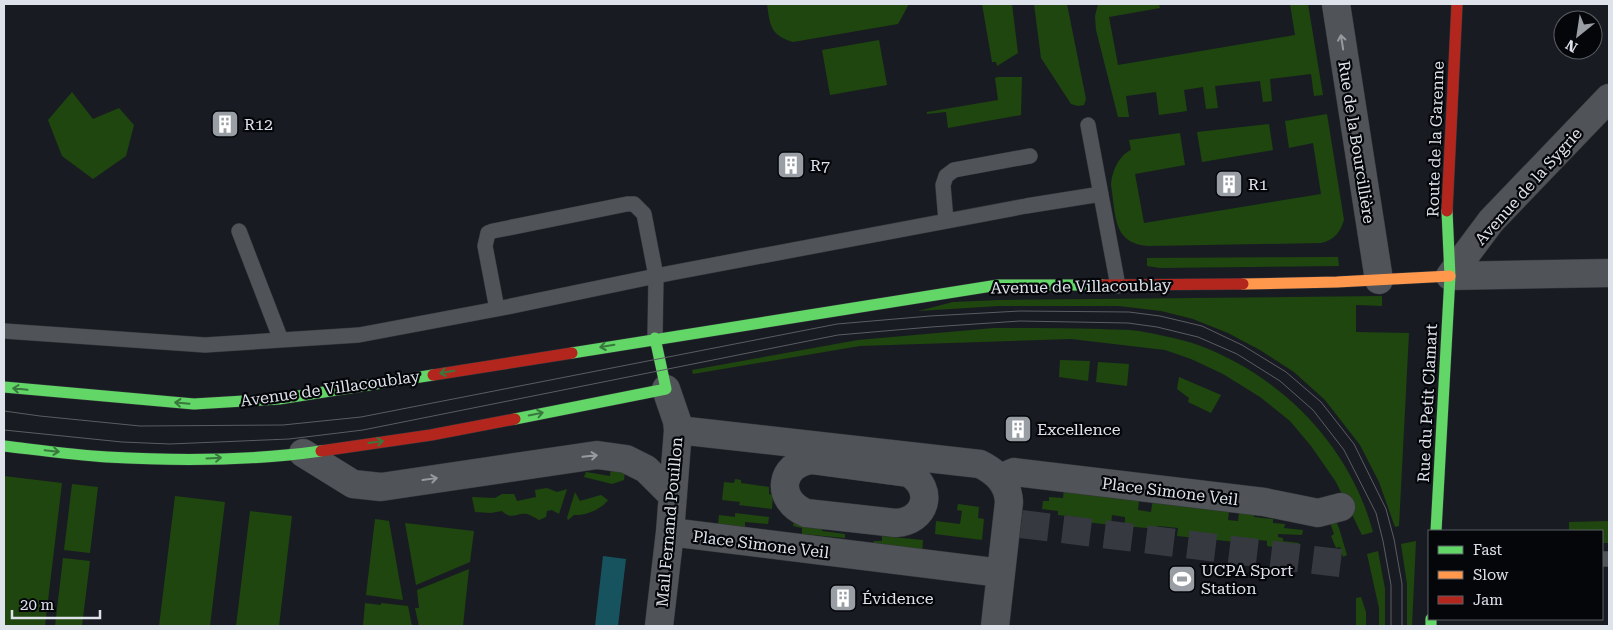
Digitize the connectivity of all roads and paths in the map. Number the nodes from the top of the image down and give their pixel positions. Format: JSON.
{"nodes":[{"id":1,"x":1336,"y":4,"type":"edge"},
{"id":2,"x":1457,"y":4,"type":"edge"},
{"id":3,"x":1609,"y":98,"type":"edge"},
{"id":4,"x":1088,"y":125,"type":"dead end"},
{"id":5,"x":1030,"y":156,"type":"dead end"},
{"id":6,"x":1101,"y":194,"type":"junction"},
{"id":7,"x":946,"y":221,"type":"junction"},
{"id":8,"x":239,"y":232,"type":"dead end"},
{"id":9,"x":1609,"y":274,"type":"edge"},
{"id":10,"x":656,"y":276,"type":"junction"},
{"id":11,"x":1450,"y":276,"type":"junction"},
{"id":12,"x":1379,"y":280,"type":"junction"},
{"id":13,"x":1118,"y":286,"type":"junction"},
{"id":14,"x":497,"y":309,"type":"junction"},
{"id":15,"x":4,"y":331,"type":"edge"},
{"id":16,"x":655,"y":338,"type":"junction"},
{"id":17,"x":281,"y":340,"type":"junction"},
{"id":18,"x":4,"y":387,"type":"edge"},
{"id":19,"x":666,"y":389,"type":"junction"},
{"id":20,"x":678,"y":430,"type":"junction"},
{"id":21,"x":4,"y":446,"type":"edge"},
{"id":22,"x":303,"y":453,"type":"junction"},
{"id":23,"x":1000,"y":478,"type":"junction"},
{"id":24,"x":673,"y":496,"type":"junction"},
{"id":25,"x":1341,"y":507,"type":"dead end"},
{"id":26,"x":1436,"y":530,"type":"edge"},
{"id":27,"x":670,"y":532,"type":"junction"},
{"id":28,"x":1000,"y":580,"type":"junction"},
{"id":29,"x":659,"y":626,"type":"edge"},
{"id":30,"x":995,"y":626,"type":"edge"}],
"edges":[{"from":12,"to":1,"type":"street","name":"Rue de la Bourcillière","one_way":true},
{"from":2,"to":11,"type":"street","name":"Route de la Garenne"},
{"from":3,"to":11,"type":"street","name":"Avenue de la Sygrie"},
{"from":4,"to":6,"type":"lane"},
{"from":5,"to":7,"type":"lane"},
{"from":6,"to":7,"type":"lane"},
{"from":6,"to":13,"type":"lane"},
{"from":7,"to":10,"type":"lane"},
{"from":8,"to":17,"type":"lane"},
{"from":9,"to":11,"type":"street"},
{"from":10,"to":14,"type":"lane"},
{"from":10,"to":14,"type":"lane"},
{"from":10,"to":16,"type":"lane"},
{"from":11,"to":12,"type":"street","name":"Avenue de Villacoublay"},
{"from":11,"to":26,"type":"street","name":"Rue du Petit Clamart"},
{"from":12,"to":13,"type":"street","name":"Avenue de Villacoublay"},
{"from":13,"to":16,"type":"street","name":"Avenue de Villacoublay"},
{"from":14,"to":17,"type":"lane"},
{"from":15,"to":17,"type":"lane"},
{"from":16,"to":18,"type":"street","name":"Avenue de Villacoublay","one_way":true},
{"from":16,"to":19,"type":"street"},
{"from":19,"to":20,"type":"street","name":"Mail Fernand Pouillon"},
{"from":22,"to":19,"type":"street","one_way":true},
{"from":20,"to":23,"type":"street"},
{"from":20,"to":24,"type":"street","name":"Mail Fernand Pouillon"},
{"from":21,"to":22,"type":"street","one_way":true},
{"from":22,"to":24,"type":"street","one_way":true},
{"from":23,"to":25,"type":"street","name":"Place Simone Veil"},
{"from":23,"to":28,"type":"street"},
{"from":24,"to":27,"type":"street","name":"Mail Fernand Pouillon"},
{"from":27,"to":28,"type":"street","name":"Place Simone Veil"},
{"from":27,"to":29,"type":"street","name":"Mail Fernand Pouillon"},
{"from":28,"to":30,"type":"street"}]}
